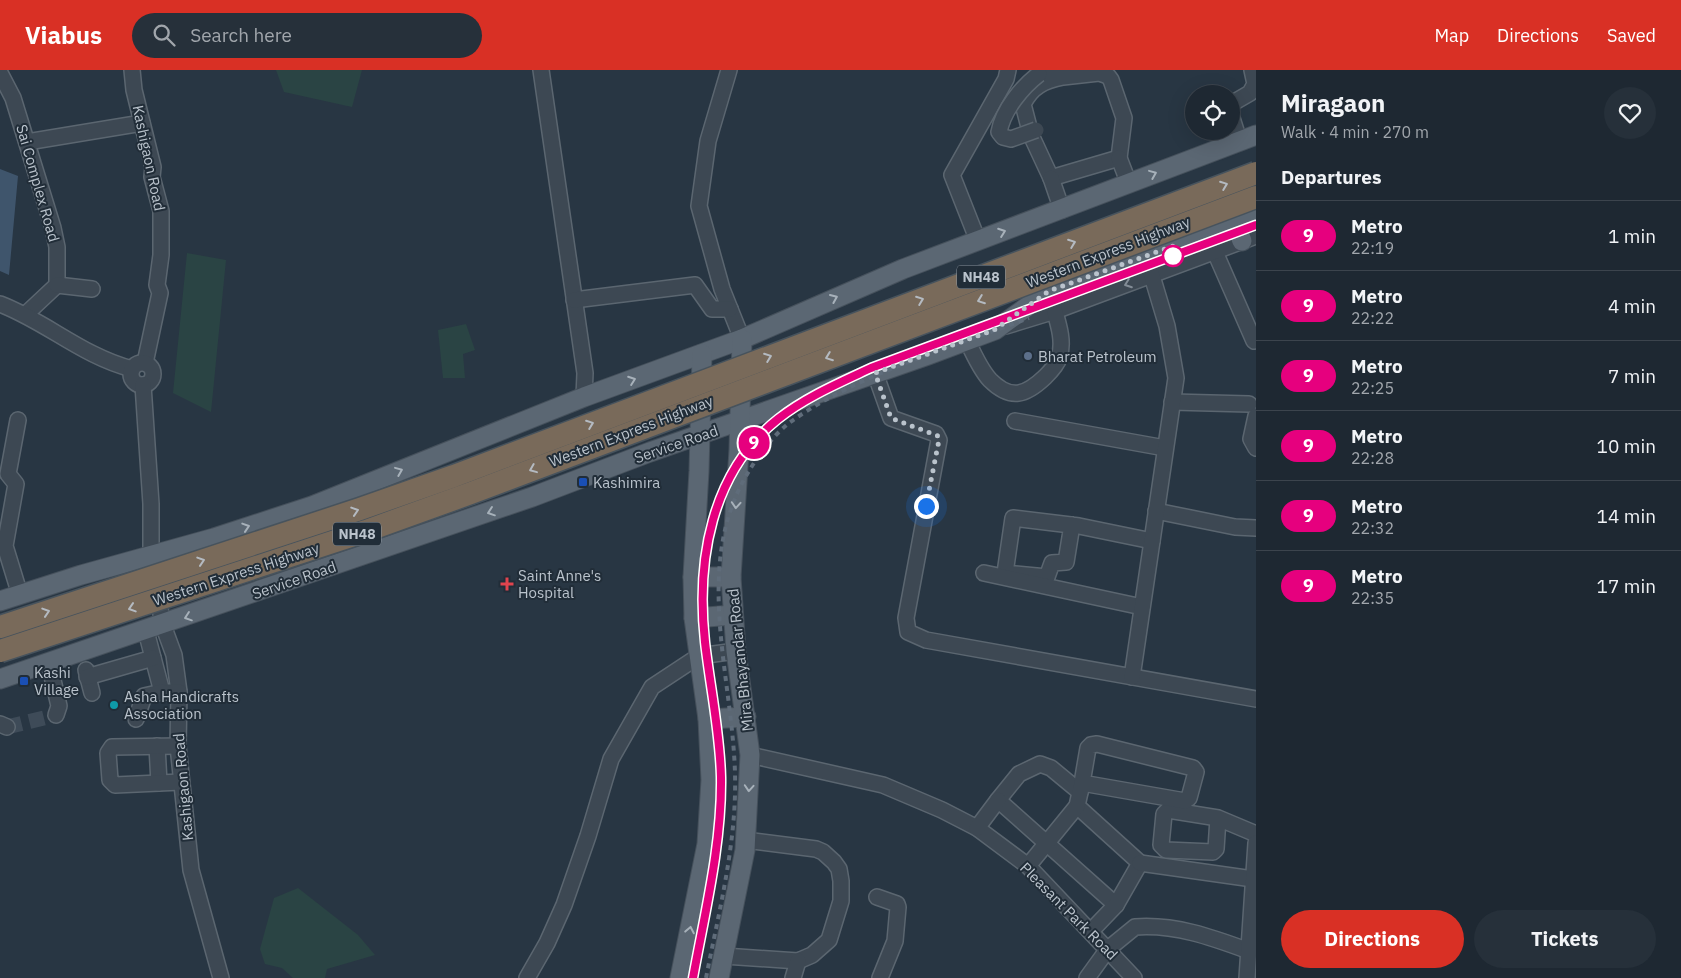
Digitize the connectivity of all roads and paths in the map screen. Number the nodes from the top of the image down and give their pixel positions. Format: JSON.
{"nodes":[{"id":1,"x":132,"y":70,"type":"edge"},
{"id":2,"x":541,"y":70,"type":"edge"},
{"id":3,"x":729,"y":70,"type":"edge"},
{"id":4,"x":1008,"y":70,"type":"edge"},
{"id":5,"x":1252,"y":70,"type":"edge"},
{"id":6,"x":0,"y":73,"type":"edge"},
{"id":7,"x":1063,"y":76,"type":"junction"},
{"id":8,"x":1240,"y":99,"type":"edge"},
{"id":9,"x":142,"y":123,"type":"junction"},
{"id":10,"x":1240,"y":127,"type":"edge"},
{"id":11,"x":1036,"y":130,"type":"dead end"},
{"id":12,"x":1248,"y":138,"type":"edge"},
{"id":13,"x":27,"y":142,"type":"junction"},
{"id":14,"x":1119,"y":158,"type":"junction"},
{"id":15,"x":1256,"y":173,"type":"edge"},
{"id":16,"x":1050,"y":178,"type":"junction"},
{"id":17,"x":1129,"y":184,"type":"junction"},
{"id":18,"x":1256,"y":197,"type":"edge"},
{"id":19,"x":1062,"y":210,"type":"junction"},
{"id":20,"x":1256,"y":216,"type":"edge"},
{"id":21,"x":1235,"y":224,"type":"junction"},
{"id":22,"x":1249,"y":239,"type":"edge"},
{"id":23,"x":978,"y":241,"type":"junction"},
{"id":24,"x":1215,"y":252,"type":"junction"},
{"id":25,"x":1146,"y":256,"type":"junction"},
{"id":26,"x":1152,"y":275,"type":"junction"},
{"id":27,"x":57,"y":285,"type":"junction"},
{"id":28,"x":92,"y":289,"type":"dead end"},
{"id":29,"x":1049,"y":291,"type":"junction"},
{"id":30,"x":574,"y":300,"type":"junction"},
{"id":31,"x":0,"y":304,"type":"edge"},
{"id":32,"x":730,"y":308,"type":"junction"},
{"id":33,"x":1055,"y":311,"type":"junction"},
{"id":34,"x":26,"y":314,"type":"junction"},
{"id":35,"x":994,"y":330,"type":"junction"},
{"id":36,"x":742,"y":340,"type":"junction"},
{"id":37,"x":967,"y":340,"type":"junction"},
{"id":38,"x":1254,"y":341,"type":"dead end"},
{"id":39,"x":702,"y":354,"type":"junction"},
{"id":40,"x":138,"y":366,"type":"junction"},
{"id":41,"x":875,"y":373,"type":"junction"},
{"id":42,"x":584,"y":397,"type":"junction"},
{"id":43,"x":1172,"y":402,"type":"junction"},
{"id":44,"x":776,"y":409,"type":"junction"},
{"id":45,"x":1252,"y":410,"type":"edge"},
{"id":46,"x":18,"y":420,"type":"dead end"},
{"id":47,"x":1015,"y":420,"type":"dead end"},
{"id":48,"x":741,"y":421,"type":"junction"},
{"id":49,"x":701,"y":435,"type":"junction"},
{"id":50,"x":1165,"y":448,"type":"junction"},
{"id":51,"x":1256,"y":448,"type":"edge"},
{"id":52,"x":739,"y":450,"type":"junction"},
{"id":53,"x":1156,"y":511,"type":"junction"},
{"id":54,"x":1072,"y":525,"type":"junction"},
{"id":55,"x":1256,"y":528,"type":"edge"},
{"id":56,"x":1152,"y":541,"type":"junction"},
{"id":57,"x":150,"y":557,"type":"junction"},
{"id":58,"x":984,"y":574,"type":"dead end"},
{"id":59,"x":693,"y":577,"type":"junction"},
{"id":60,"x":731,"y":577,"type":"junction"},
{"id":61,"x":20,"y":594,"type":"junction"},
{"id":62,"x":0,"y":601,"type":"edge"},
{"id":63,"x":1142,"y":608,"type":"junction"},
{"id":64,"x":733,"y":615,"type":"junction"},
{"id":65,"x":694,"y":618,"type":"junction"},
{"id":66,"x":0,"y":627,"type":"edge"},
{"id":67,"x":154,"y":628,"type":"junction"},
{"id":68,"x":0,"y":651,"type":"edge"},
{"id":69,"x":736,"y":651,"type":"junction"},
{"id":70,"x":699,"y":656,"type":"junction"},
{"id":71,"x":153,"y":658,"type":"junction"},
{"id":72,"x":49,"y":664,"type":"junction"},
{"id":73,"x":1132,"y":678,"type":"junction"},
{"id":74,"x":0,"y":680,"type":"edge"},
{"id":75,"x":162,"y":692,"type":"junction"},
{"id":76,"x":178,"y":692,"type":"junction"},
{"id":77,"x":92,"y":693,"type":"dead end"},
{"id":78,"x":1256,"y":699,"type":"edge"},
{"id":79,"x":56,"y":715,"type":"dead end"},
{"id":80,"x":746,"y":717,"type":"junction"},
{"id":81,"x":136,"y":719,"type":"dead end"},
{"id":82,"x":708,"y":719,"type":"junction"},
{"id":83,"x":157,"y":746,"type":"junction"},
{"id":84,"x":178,"y":746,"type":"junction"},
{"id":85,"x":750,"y":755,"type":"junction"},
{"id":86,"x":181,"y":782,"type":"junction"},
{"id":87,"x":159,"y":783,"type":"junction"},
{"id":88,"x":1079,"y":794,"type":"junction"},
{"id":89,"x":998,"y":800,"type":"junction"},
{"id":90,"x":1218,"y":818,"type":"dead end"},
{"id":91,"x":976,"y":828,"type":"junction"},
{"id":92,"x":1256,"y":834,"type":"edge"},
{"id":93,"x":745,"y":840,"type":"junction"},
{"id":94,"x":1048,"y":842,"type":"junction"},
{"id":95,"x":1256,"y":843,"type":"edge"},
{"id":96,"x":1140,"y":864,"type":"junction"},
{"id":97,"x":1028,"y":866,"type":"junction"},
{"id":98,"x":1253,"y":879,"type":"junction"},
{"id":99,"x":877,"y":897,"type":"dead end"},
{"id":100,"x":1116,"y":905,"type":"junction"},
{"id":101,"x":1091,"y":931,"type":"junction"},
{"id":102,"x":1108,"y":949,"type":"junction"},
{"id":103,"x":1248,"y":951,"type":"junction"},
{"id":104,"x":724,"y":956,"type":"junction"},
{"id":105,"x":798,"y":961,"type":"junction"},
{"id":106,"x":220,"y":978,"type":"edge"},
{"id":107,"x":527,"y":978,"type":"edge"},
{"id":108,"x":680,"y":978,"type":"edge"},
{"id":109,"x":720,"y":978,"type":"edge"},
{"id":110,"x":793,"y":978,"type":"edge"},
{"id":111,"x":880,"y":978,"type":"edge"},
{"id":112,"x":1087,"y":978,"type":"edge"},
{"id":113,"x":1134,"y":978,"type":"edge"},
{"id":114,"x":1246,"y":978,"type":"edge"}],
"edges":[{"from":1,"to":9,"type":"street","name":"Kashigaon Road"},
{"from":2,"to":30,"type":"street"},
{"from":3,"to":32,"type":"street"},
{"from":4,"to":23,"type":"street"},
{"from":5,"to":8,"type":"street"},
{"from":6,"to":13,"type":"street","name":"Sai Complex Road"},
{"from":7,"to":11,"type":"street","bridge":true},
{"from":7,"to":14,"type":"street"},
{"from":7,"to":16,"type":"street"},
{"from":9,"to":13,"type":"street"},
{"from":9,"to":40,"type":"street","name":"Kashigaon Road"},
{"from":10,"to":12,"type":"street"},
{"from":17,"to":12,"type":"main road","one_way":true},
{"from":13,"to":27,"type":"street","name":"Sai Complex Road"},
{"from":14,"to":16,"type":"street"},
{"from":14,"to":17,"type":"street"},
{"from":66,"to":15,"type":"highway","name":"Western Express Highway","number":"NH48","one_way":true,"bridge":true},
{"from":16,"to":19,"type":"street"},
{"from":17,"to":19,"type":"main road"},
{"from":18,"to":68,"type":"highway","name":"Western Express Highway","number":"NH48","one_way":true,"bridge":true},
{"from":23,"to":19,"type":"main road","one_way":true},
{"from":20,"to":21,"type":"main road","name":"Service Road"},
{"from":21,"to":22,"type":"main road"},
{"from":21,"to":25,"type":"main road","name":"Service Road"},
{"from":22,"to":24,"type":"street"},
{"from":36,"to":23,"type":"main road","one_way":true},
{"from":24,"to":26,"type":"street"},
{"from":24,"to":38,"type":"street"},
{"from":25,"to":26,"type":"street"},
{"from":25,"to":29,"type":"main road","name":"Service Road"},
{"from":26,"to":33,"type":"street","one_way":true},
{"from":26,"to":43,"type":"street"},
{"from":27,"to":28,"type":"street"},
{"from":27,"to":34,"type":"street"},
{"from":29,"to":33,"type":"street"},
{"from":29,"to":35,"type":"main road","name":"Service Road"},
{"from":30,"to":32,"type":"street"},
{"from":30,"to":42,"type":"street"},
{"from":31,"to":34,"type":"street"},
{"from":32,"to":36,"type":"street"},
{"from":33,"to":35,"type":"street"},
{"from":33,"to":37,"type":"street"},
{"from":34,"to":40,"type":"street"},
{"from":35,"to":37,"type":"main road","name":"Service Road"},
{"from":36,"to":39,"type":"main road"},
{"from":36,"to":48,"type":"main road","name":"Mira Bhayandar Road"},
{"from":37,"to":41,"type":"main road","name":"Service Road"},
{"from":42,"to":39,"type":"main road","one_way":true},
{"from":39,"to":49,"type":"main road"},
{"from":40,"to":57,"type":"street","name":"Kashigaon Road"},
{"from":41,"to":44,"type":"main road","name":"Service Road"},
{"from":41,"to":73,"type":"street"},
{"from":57,"to":42,"type":"main road","one_way":true},
{"from":43,"to":45,"type":"street"},
{"from":43,"to":50,"type":"street"},
{"from":44,"to":48,"type":"main road","name":"Service Road"},
{"from":44,"to":52,"type":"main road"},
{"from":45,"to":51,"type":"street"},
{"from":46,"to":61,"type":"street"},
{"from":47,"to":50,"type":"street"},
{"from":48,"to":49,"type":"main road","name":"Service Road"},
{"from":48,"to":52,"type":"main road","name":"Mira Bhayandar Road"},
{"from":49,"to":59,"type":"main road"},
{"from":49,"to":67,"type":"main road","name":"Service Road","one_way":true},
{"from":50,"to":53,"type":"street"},
{"from":52,"to":60,"type":"main road","name":"Mira Bhayandar Road","one_way":true},
{"from":53,"to":55,"type":"street"},
{"from":53,"to":56,"type":"street"},
{"from":54,"to":54,"type":"street"},
{"from":54,"to":56,"type":"street"},
{"from":56,"to":63,"type":"street"},
{"from":57,"to":61,"type":"main road"},
{"from":57,"to":67,"type":"street","name":"Kashigaon Road"},
{"from":58,"to":63,"type":"street"},
{"from":59,"to":60,"type":"main road"},
{"from":59,"to":65,"type":"main road"},
{"from":60,"to":64,"type":"main road","name":"Mira Bhayandar Road"},
{"from":61,"to":62,"type":"main road"},
{"from":63,"to":73,"type":"street"},
{"from":64,"to":65,"type":"main road"},
{"from":64,"to":69,"type":"main road","name":"Mira Bhayandar Road"},
{"from":65,"to":70,"type":"main road"},
{"from":67,"to":71,"type":"street"},
{"from":67,"to":72,"type":"main road","name":"Service Road"},
{"from":67,"to":76,"type":"street","name":"Kashigaon Road"},
{"from":69,"to":70,"type":"street"},
{"from":69,"to":80,"type":"main road","name":"Mira Bhayandar Road"},
{"from":70,"to":82,"type":"main road"},
{"from":70,"to":107,"type":"street"},
{"from":71,"to":75,"type":"street"},
{"from":71,"to":77,"type":"street"},
{"from":72,"to":74,"type":"main road","name":"Service Road"},
{"from":72,"to":79,"type":"street"},
{"from":73,"to":78,"type":"street"},
{"from":75,"to":76,"type":"street"},
{"from":75,"to":81,"type":"street"},
{"from":76,"to":84,"type":"street","name":"Kashigaon Road"},
{"from":80,"to":82,"type":"main road"},
{"from":80,"to":85,"type":"main road","name":"Mira Bhayandar Road"},
{"from":108,"to":82,"type":"main road","one_way":true},
{"from":83,"to":84,"type":"street"},
{"from":83,"to":87,"type":"street"},
{"from":83,"to":87,"type":"street"},
{"from":84,"to":86,"type":"street","name":"Kashigaon Road"},
{"from":85,"to":91,"type":"street","name":"Pleasant Park Road"},
{"from":85,"to":93,"type":"main road","name":"Mira Bhayandar Road","one_way":true},
{"from":86,"to":87,"type":"street"},
{"from":86,"to":106,"type":"street","name":"Kashigaon Road"},
{"from":88,"to":88,"type":"street"},
{"from":88,"to":89,"type":"street"},
{"from":88,"to":94,"type":"street"},
{"from":88,"to":96,"type":"street"},
{"from":89,"to":91,"type":"street"},
{"from":89,"to":94,"type":"street"},
{"from":90,"to":92,"type":"street"},
{"from":91,"to":97,"type":"street","name":"Pleasant Park Road"},
{"from":93,"to":104,"type":"main road","name":"Mira Bhayandar Road"},
{"from":93,"to":105,"type":"street"},
{"from":94,"to":97,"type":"street"},
{"from":94,"to":100,"type":"street"},
{"from":95,"to":98,"type":"street"},
{"from":96,"to":98,"type":"street"},
{"from":96,"to":100,"type":"street"},
{"from":97,"to":101,"type":"street","name":"Pleasant Park Road"},
{"from":98,"to":103,"type":"street"},
{"from":99,"to":111,"type":"street"},
{"from":100,"to":101,"type":"street"},
{"from":101,"to":102,"type":"street","name":"Pleasant Park Road"},
{"from":102,"to":103,"type":"street"},
{"from":102,"to":112,"type":"street"},
{"from":102,"to":113,"type":"street","name":"Pleasant Park Road"},
{"from":103,"to":114,"type":"street"},
{"from":104,"to":105,"type":"street"},
{"from":104,"to":109,"type":"main road","name":"Mira Bhayandar Road"},
{"from":105,"to":110,"type":"street"}]}
